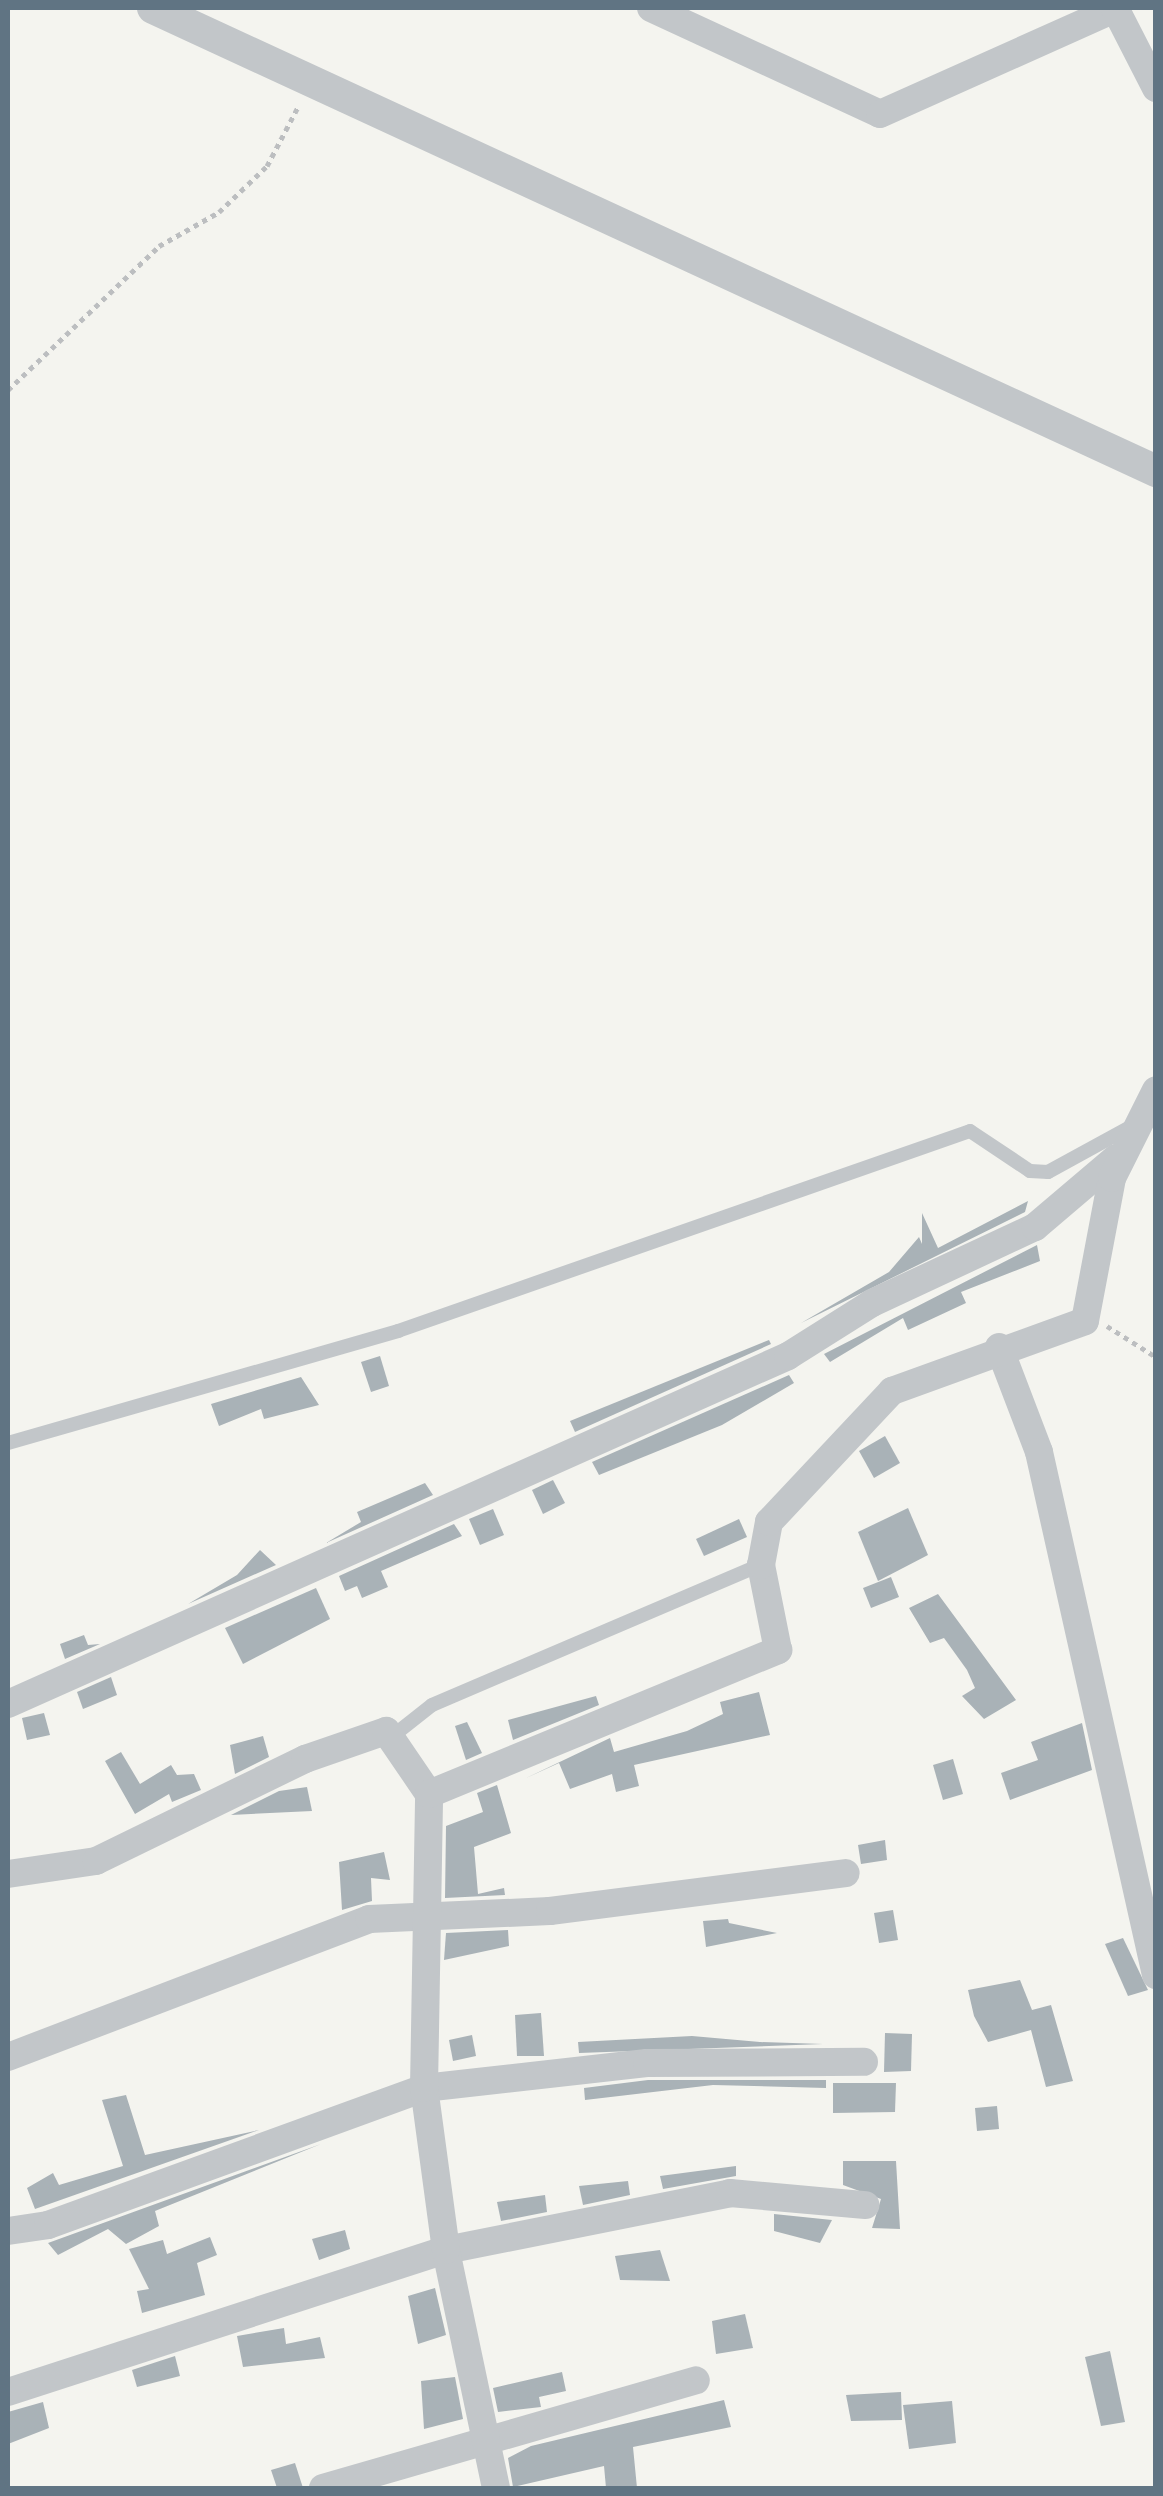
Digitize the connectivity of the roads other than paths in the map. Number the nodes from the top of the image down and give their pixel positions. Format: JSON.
{"nodes":[{"id":1,"x":153,"y":8,"type":"edge"},
{"id":2,"x":650,"y":8,"type":"edge"},
{"id":3,"x":1116,"y":8,"type":"edge"},
{"id":4,"x":1156,"y":88,"type":"edge"},
{"id":5,"x":1156,"y":471,"type":"edge"},
{"id":6,"x":1156,"y":1090,"type":"edge"},
{"id":7,"x":1136,"y":1122,"type":"junction"},
{"id":8,"x":1120,"y":1152,"type":"junction"},
{"id":9,"x":999,"y":1347,"type":"junction"},
{"id":10,"x":8,"y":1442,"type":"edge"},
{"id":11,"x":761,"y":1565,"type":"junction"},
{"id":12,"x":8,"y":1704,"type":"edge"},
{"id":13,"x":394,"y":1734,"type":"junction"},
{"id":14,"x":429,"y":1794,"type":"junction"},
{"id":15,"x":846,"y":1873,"type":"dead end"},
{"id":16,"x":8,"y":1874,"type":"edge"},
{"id":17,"x":424,"y":1914,"type":"junction"},
{"id":18,"x":1156,"y":1975,"type":"edge"},
{"id":19,"x":8,"y":2057,"type":"edge"},
{"id":20,"x":864,"y":2062,"type":"dead end"},
{"id":21,"x":424,"y":2088,"type":"junction"},
{"id":22,"x":865,"y":2205,"type":"dead end"},
{"id":23,"x":8,"y":2231,"type":"edge"},
{"id":24,"x":446,"y":2250,"type":"junction"},
{"id":25,"x":696,"y":2380,"type":"dead end"},
{"id":26,"x":8,"y":2392,"type":"edge"},
{"id":27,"x":486,"y":2437,"type":"junction"},
{"id":28,"x":322,"y":2488,"type":"edge"},
{"id":29,"x":496,"y":2488,"type":"edge"}],
"edges":[{"from":1,"to":5,"type":"street"},
{"from":2,"to":3,"type":"street"},
{"from":3,"to":4,"type":"street"},
{"from":6,"to":7,"type":"street"},
{"from":7,"to":8,"type":"street"},
{"from":7,"to":10,"type":"lane"},
{"from":8,"to":9,"type":"street"},
{"from":8,"to":12,"type":"street"},
{"from":9,"to":11,"type":"street"},
{"from":9,"to":18,"type":"street"},
{"from":11,"to":13,"type":"lane"},
{"from":11,"to":14,"type":"street"},
{"from":13,"to":14,"type":"street"},
{"from":13,"to":16,"type":"street"},
{"from":14,"to":17,"type":"street"},
{"from":15,"to":17,"type":"street"},
{"from":17,"to":19,"type":"street"},
{"from":17,"to":21,"type":"street"},
{"from":20,"to":21,"type":"street"},
{"from":21,"to":23,"type":"street"},
{"from":21,"to":24,"type":"street"},
{"from":22,"to":24,"type":"street"},
{"from":24,"to":26,"type":"street"},
{"from":24,"to":27,"type":"street"},
{"from":25,"to":27,"type":"street"},
{"from":27,"to":28,"type":"street"},
{"from":27,"to":29,"type":"street"}]}
